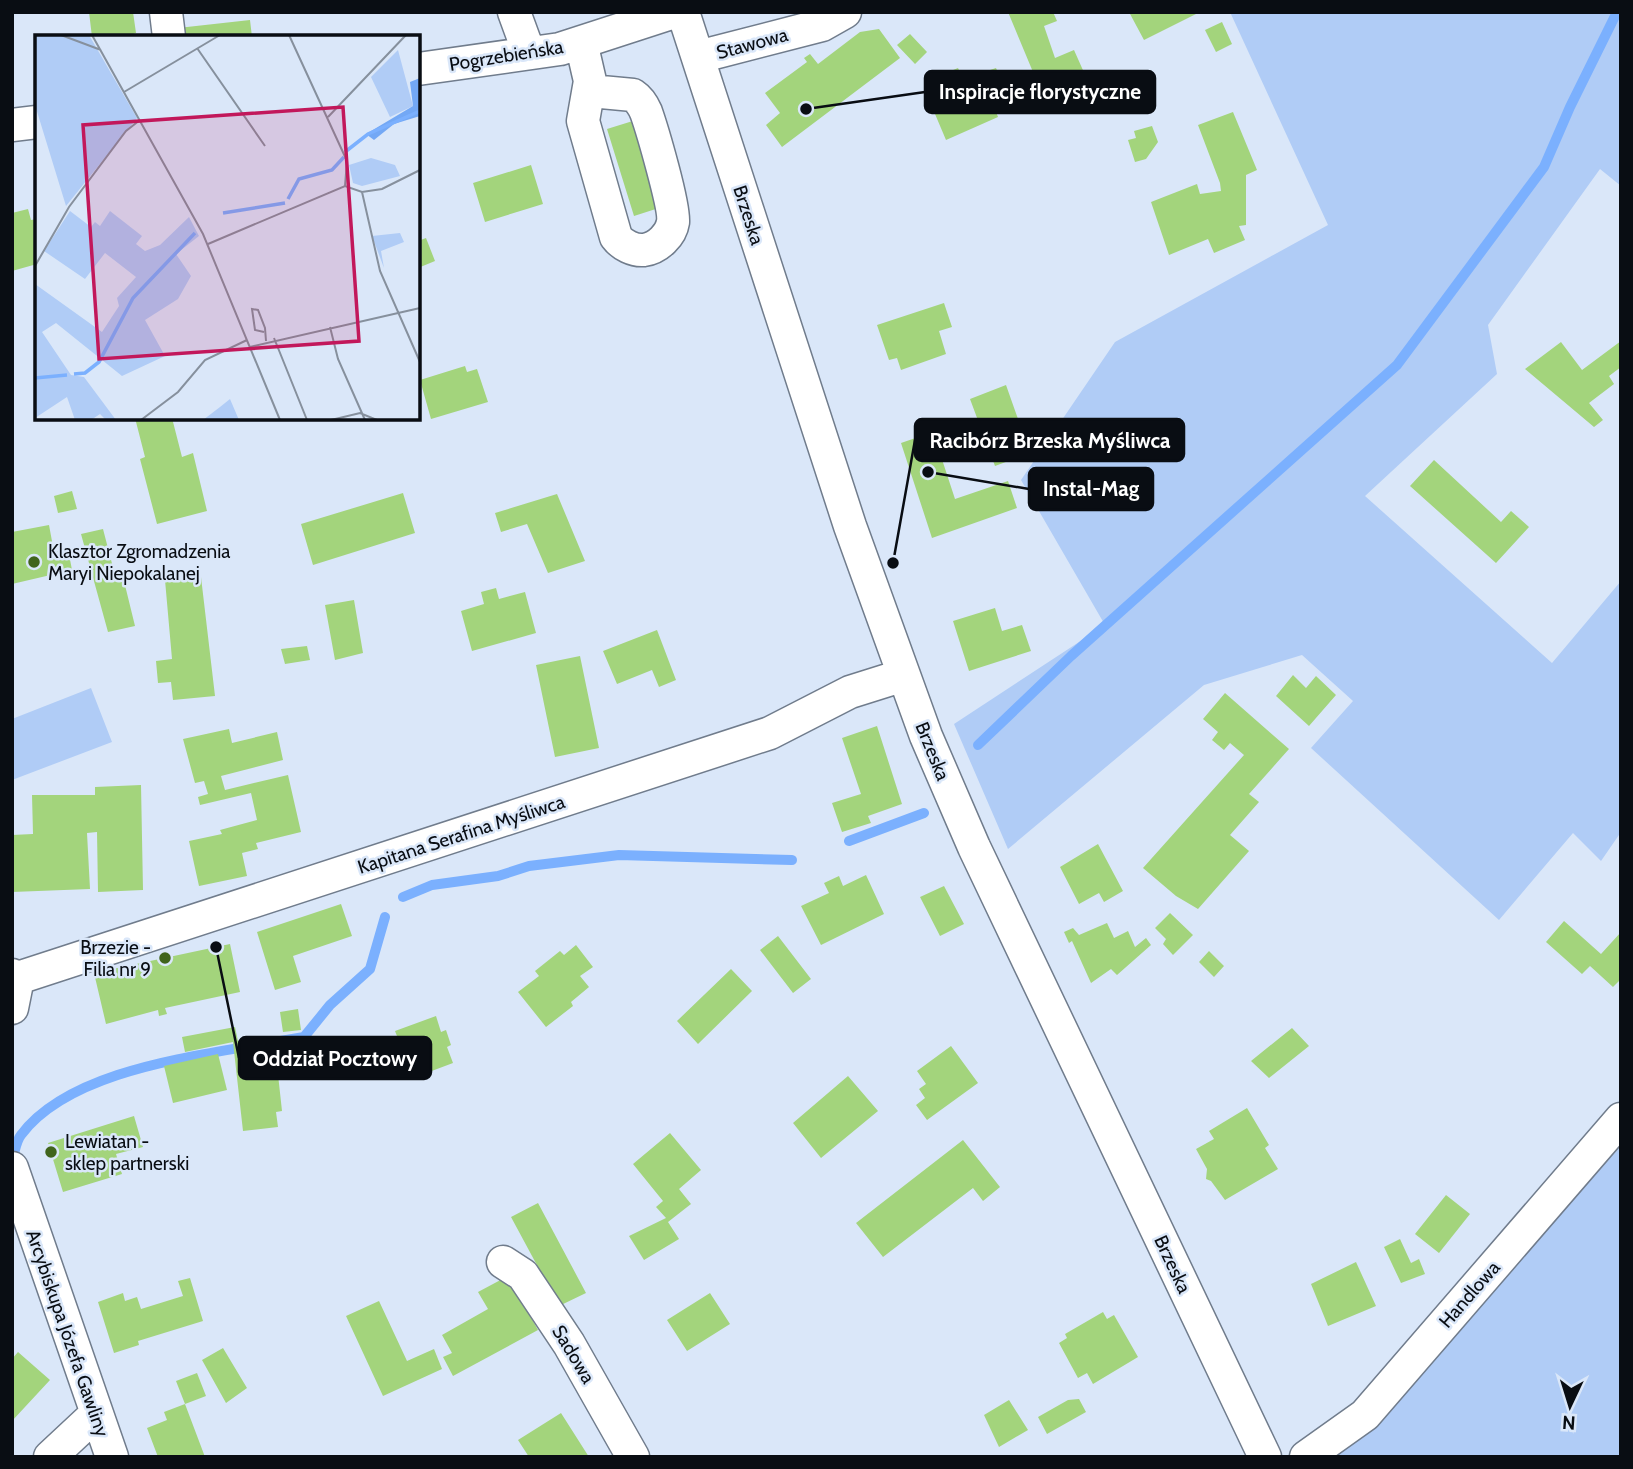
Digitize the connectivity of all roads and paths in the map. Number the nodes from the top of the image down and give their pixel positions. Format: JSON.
{"nodes":[{"id":1,"x":166,"y":12,"type":"edge"},
{"id":2,"x":514,"y":12,"type":"edge"},
{"id":3,"x":674,"y":12,"type":"edge"},
{"id":4,"x":683,"y":12,"type":"edge"},
{"id":5,"x":845,"y":12,"type":"edge"},
{"id":6,"x":169,"y":35,"type":"edge"},
{"id":7,"x":581,"y":42,"type":"junction"},
{"id":8,"x":529,"y":53,"type":"junction"},
{"id":9,"x":698,"y":57,"type":"junction"},
{"id":10,"x":420,"y":69,"type":"edge"},
{"id":11,"x":588,"y":95,"type":"junction"},
{"id":12,"x":35,"y":122,"type":"edge"},
{"id":13,"x":12,"y":125,"type":"edge"},
{"id":14,"x":904,"y":675,"type":"junction"},
{"id":15,"x":14,"y":987,"type":"edge"},
{"id":16,"x":1621,"y":1119,"type":"edge"},
{"id":17,"x":15,"y":1176,"type":"edge"},
{"id":18,"x":503,"y":1262,"type":"dead end"},
{"id":19,"x":95,"y":1415,"type":"junction"},
{"id":20,"x":50,"y":1457,"type":"edge"},
{"id":21,"x":112,"y":1457,"type":"edge"},
{"id":22,"x":633,"y":1457,"type":"edge"},
{"id":23,"x":1265,"y":1457,"type":"edge"},
{"id":24,"x":1306,"y":1457,"type":"edge"}],
"edges":[{"from":1,"to":6,"type":"street"},
{"from":2,"to":8,"type":"street"},
{"from":3,"to":7,"type":"street","name":"Pogrzebieńska"},
{"from":4,"to":9,"type":"street","name":"Brzeska"},
{"from":5,"to":9,"type":"street","name":"Stawowa"},
{"from":7,"to":8,"type":"street","name":"Pogrzebieńska"},
{"from":7,"to":11,"type":"street"},
{"from":8,"to":10,"type":"street","name":"Pogrzebieńska"},
{"from":9,"to":14,"type":"street","name":"Brzeska"},
{"from":11,"to":11,"type":"street"},
{"from":12,"to":13,"type":"street"},
{"from":14,"to":15,"type":"street","name":"Kapitana Serafina Myśliwca"},
{"from":14,"to":23,"type":"street","name":"Brzeska"},
{"from":16,"to":24,"type":"street","name":"Handlowa"},
{"from":17,"to":19,"type":"street","name":"Arcybiskupa Józefa Gawliny"},
{"from":18,"to":22,"type":"street","name":"Sadowa"},
{"from":19,"to":20,"type":"street"},
{"from":19,"to":21,"type":"street","name":"Arcybiskupa Józefa Gawliny"}]}
